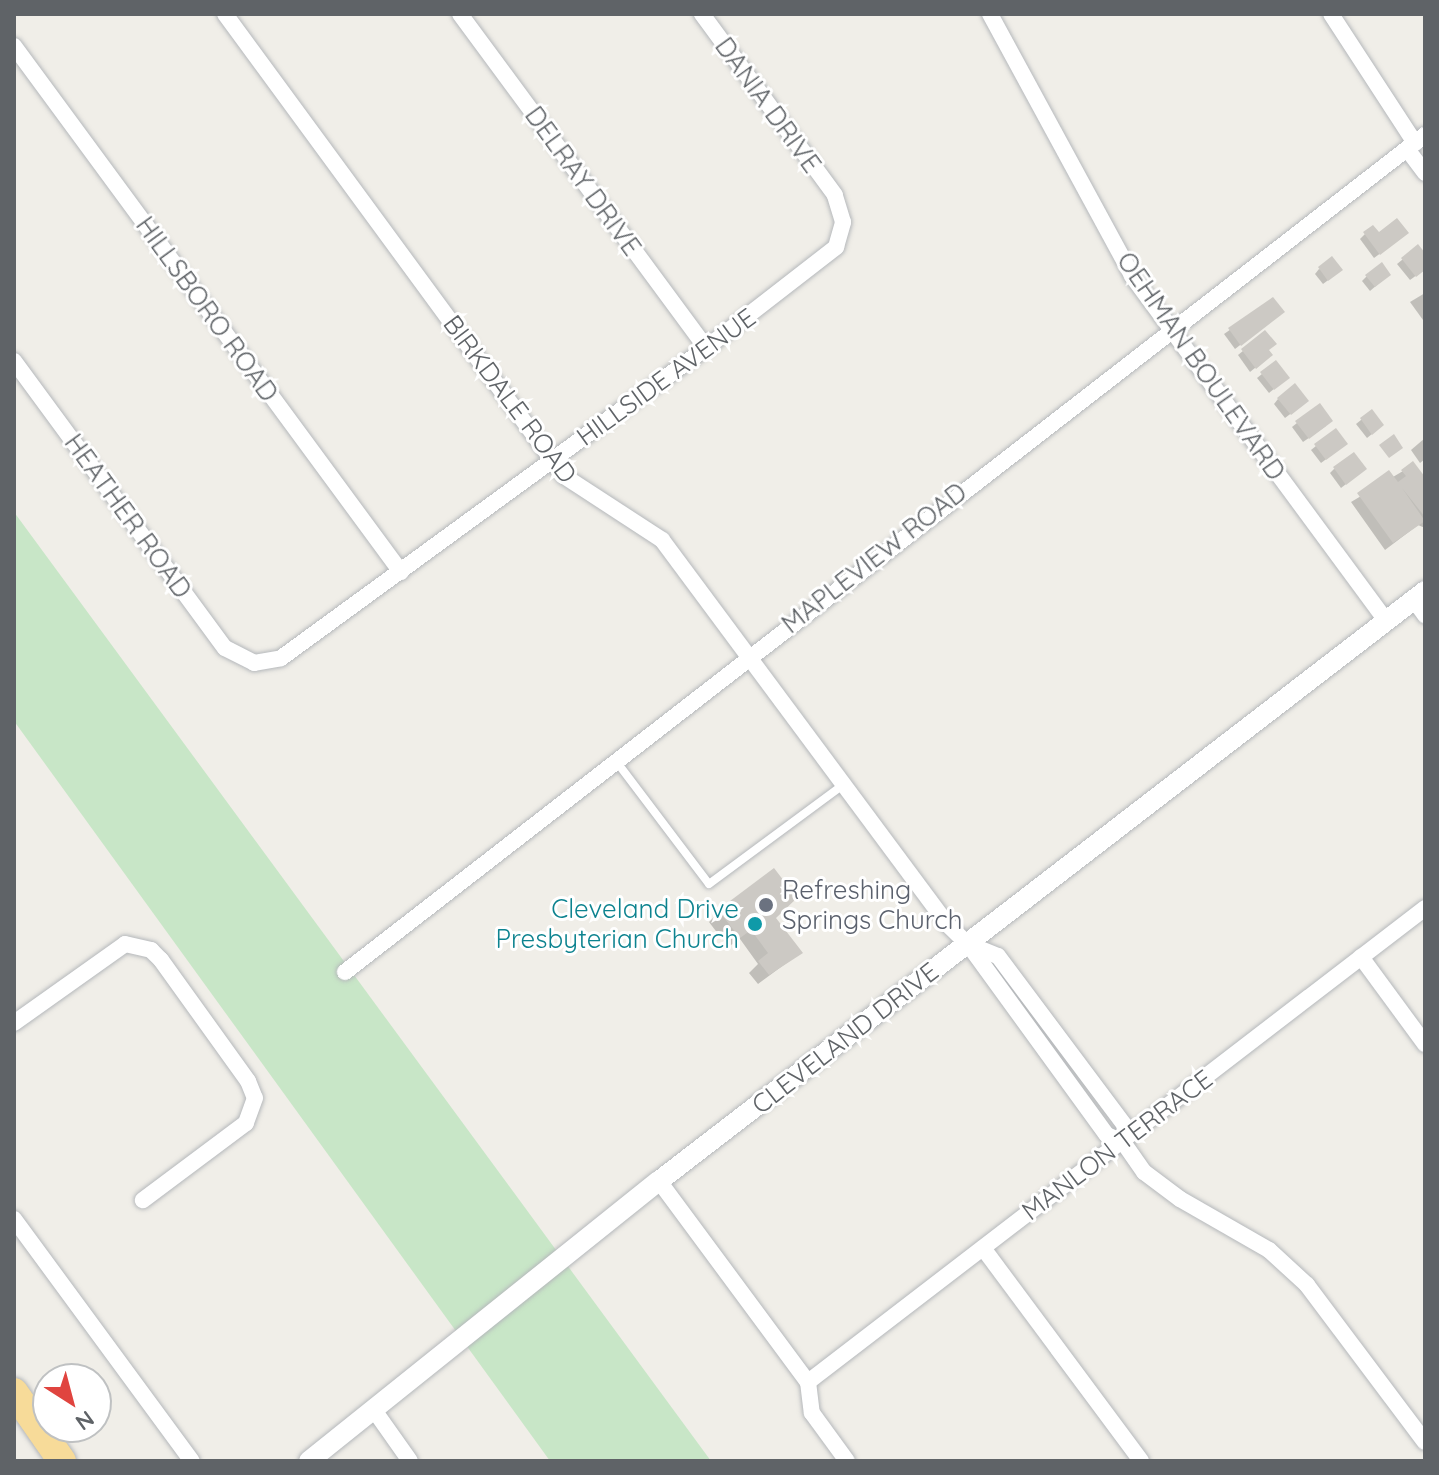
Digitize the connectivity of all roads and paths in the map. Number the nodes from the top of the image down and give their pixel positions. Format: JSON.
{"nodes":[{"id":1,"x":225,"y":14,"type":"edge"},
{"id":2,"x":460,"y":14,"type":"edge"},
{"id":3,"x":702,"y":14,"type":"edge"},
{"id":4,"x":990,"y":14,"type":"edge"},
{"id":5,"x":1331,"y":14,"type":"edge"},
{"id":6,"x":14,"y":46,"type":"edge"},
{"id":7,"x":1415,"y":142,"type":"edge"},
{"id":8,"x":1425,"y":173,"type":"edge"},
{"id":9,"x":835,"y":195,"type":"joint"},
{"id":10,"x":1170,"y":330,"type":"junction"},
{"id":11,"x":706,"y":348,"type":"junction"},
{"id":12,"x":14,"y":361,"type":"edge"},
{"id":13,"x":553,"y":460,"type":"junction"},
{"id":14,"x":401,"y":572,"type":"junction"},
{"id":15,"x":1421,"y":602,"type":"edge"},
{"id":16,"x":1386,"y":621,"type":"junction"},
{"id":17,"x":748,"y":657,"type":"junction"},
{"id":18,"x":250,"y":662,"type":"joint"},
{"id":19,"x":615,"y":760,"type":"junction"},
{"id":20,"x":843,"y":785,"type":"junction"},
{"id":21,"x":1425,"y":908,"type":"edge"},
{"id":22,"x":968,"y":944,"type":"junction"},
{"id":23,"x":1361,"y":957,"type":"junction"},
{"id":24,"x":345,"y":972,"type":"dead end"},
{"id":25,"x":14,"y":1023,"type":"edge"},
{"id":26,"x":1061,"y":1041,"type":"junction"},
{"id":27,"x":1425,"y":1044,"type":"edge"},
{"id":28,"x":1045,"y":1053,"type":"junction"},
{"id":29,"x":1123,"y":1142,"type":"junction"},
{"id":30,"x":659,"y":1181,"type":"junction"},
{"id":31,"x":143,"y":1200,"type":"dead end"},
{"id":32,"x":14,"y":1219,"type":"edge"},
{"id":33,"x":983,"y":1248,"type":"junction"},
{"id":34,"x":808,"y":1382,"type":"junction"},
{"id":35,"x":14,"y":1392,"type":"edge"},
{"id":36,"x":374,"y":1410,"type":"junction"},
{"id":37,"x":1425,"y":1442,"type":"edge"},
{"id":38,"x":62,"y":1461,"type":"edge"},
{"id":39,"x":192,"y":1461,"type":"edge"},
{"id":40,"x":309,"y":1461,"type":"edge"},
{"id":41,"x":410,"y":1461,"type":"edge"},
{"id":42,"x":847,"y":1461,"type":"edge"},
{"id":43,"x":1141,"y":1461,"type":"edge"}],
"edges":[{"from":1,"to":13,"type":"street","name":"BIRKDALE ROAD"},
{"from":2,"to":11,"type":"street","name":"DELRAY DRIVE"},
{"from":3,"to":9,"type":"street","name":"DANIA DRIVE"},
{"from":4,"to":10,"type":"street","name":"OEHMAN BOULEVARD"},
{"from":5,"to":7,"type":"street"},
{"from":6,"to":14,"type":"street","name":"HILLSBORO ROAD"},
{"from":7,"to":8,"type":"street"},
{"from":7,"to":10,"type":"street","name":"MAPLEVIEW ROAD"},
{"from":9,"to":11,"type":"street","name":"HILLSIDE AVENUE"},
{"from":10,"to":16,"type":"street","name":"OEHMAN BOULEVARD"},
{"from":10,"to":17,"type":"street","name":"MAPLEVIEW ROAD"},
{"from":11,"to":13,"type":"street","name":"HILLSIDE AVENUE"},
{"from":12,"to":18,"type":"street","name":"HEATHER ROAD"},
{"from":13,"to":14,"type":"street","name":"HILLSIDE AVENUE"},
{"from":13,"to":17,"type":"street","name":"BIRKDALE ROAD"},
{"from":14,"to":18,"type":"street","name":"HILLSIDE AVENUE"},
{"from":15,"to":16,"type":"street","name":"CLEVELAND DRIVE"},
{"from":16,"to":22,"type":"street","name":"CLEVELAND DRIVE"},
{"from":17,"to":19,"type":"street","name":"MAPLEVIEW ROAD"},
{"from":17,"to":20,"type":"street","name":"BIRKDALE ROAD"},
{"from":19,"to":20,"type":"lane"},
{"from":19,"to":24,"type":"street","name":"MAPLEVIEW ROAD"},
{"from":20,"to":22,"type":"street","name":"BIRKDALE ROAD"},
{"from":21,"to":23,"type":"street","name":"MANLON TERRACE"},
{"from":22,"to":26,"type":"street"},
{"from":22,"to":28,"type":"street","name":"BIRKDALE ROAD"},
{"from":22,"to":30,"type":"street","name":"CLEVELAND DRIVE"},
{"from":23,"to":27,"type":"street"},
{"from":23,"to":29,"type":"street","name":"MANLON TERRACE"},
{"from":25,"to":31,"type":"street"},
{"from":26,"to":28,"type":"street"},
{"from":26,"to":29,"type":"street"},
{"from":28,"to":29,"type":"street","name":"BIRKDALE ROAD"},
{"from":29,"to":33,"type":"street","name":"MANLON TERRACE"},
{"from":29,"to":37,"type":"street"},
{"from":30,"to":34,"type":"street"},
{"from":30,"to":36,"type":"street","name":"CLEVELAND DRIVE"},
{"from":32,"to":39,"type":"street"},
{"from":33,"to":34,"type":"street","name":"MANLON TERRACE"},
{"from":33,"to":43,"type":"street"},
{"from":34,"to":42,"type":"street"},
{"from":35,"to":38,"type":"highway"},
{"from":36,"to":40,"type":"street","name":"CLEVELAND DRIVE"},
{"from":36,"to":41,"type":"street"}]}
